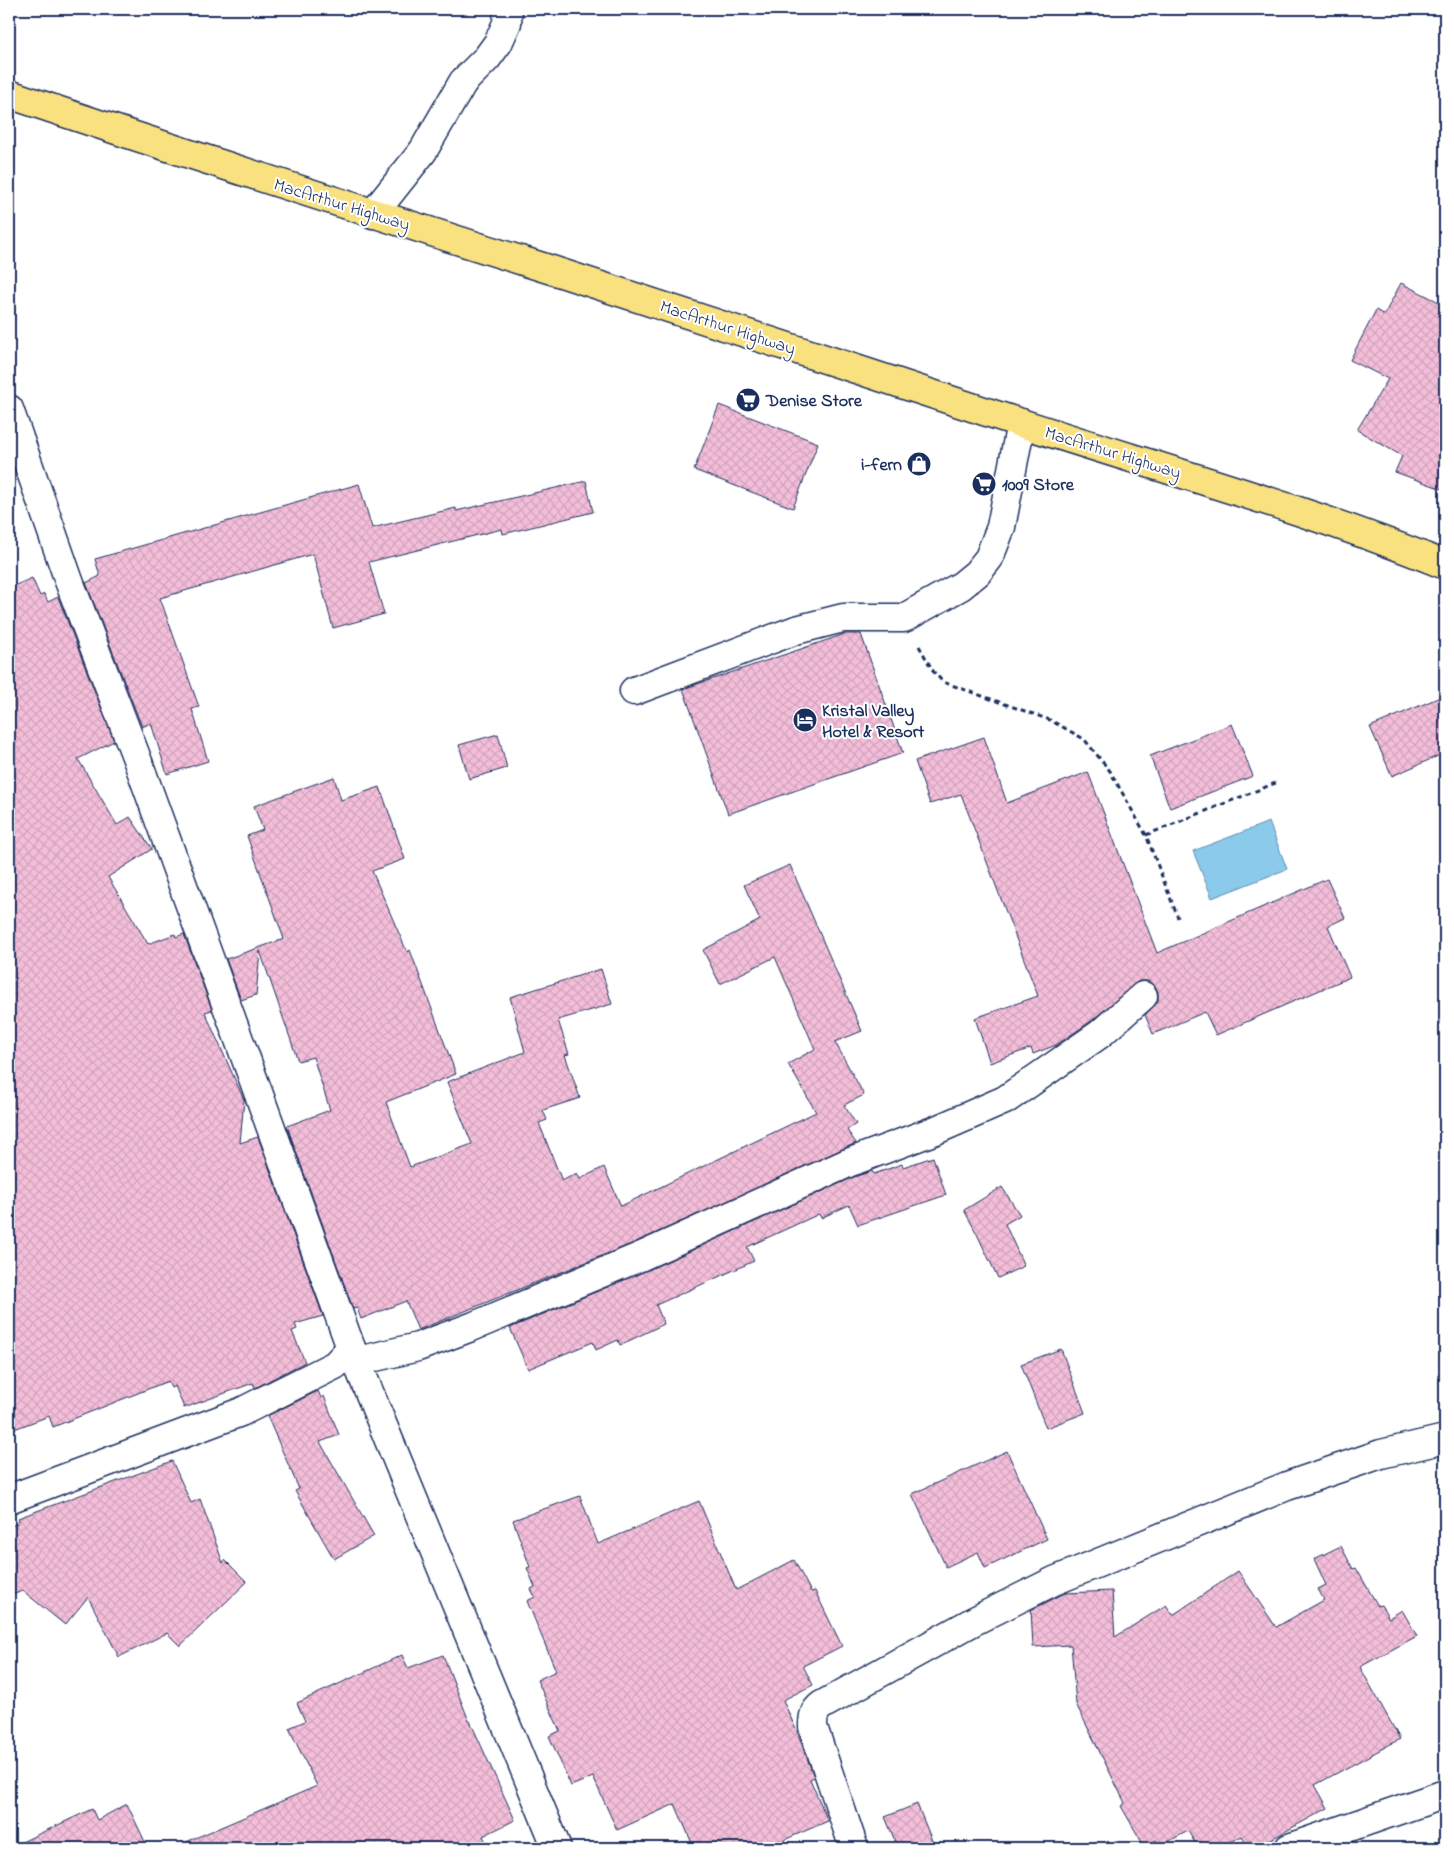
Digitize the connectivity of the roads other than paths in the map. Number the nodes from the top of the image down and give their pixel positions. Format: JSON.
{"nodes":[{"id":1,"x":508,"y":9,"type":"edge"},
{"id":2,"x":9,"y":94,"type":"edge"},
{"id":3,"x":373,"y":214,"type":"junction"},
{"id":4,"x":9,"y":409,"type":"edge"},
{"id":5,"x":1021,"y":423,"type":"junction"},
{"id":6,"x":1445,"y":565,"type":"edge"},
{"id":7,"x":634,"y":691,"type":"dead end"},
{"id":8,"x":1143,"y":996,"type":"dead end"},
{"id":9,"x":354,"y":1355,"type":"junction"},
{"id":10,"x":1445,"y":1439,"type":"edge"},
{"id":11,"x":9,"y":1499,"type":"edge"},
{"id":12,"x":1445,"y":1794,"type":"edge"},
{"id":13,"x":557,"y":1848,"type":"edge"},
{"id":14,"x":854,"y":1848,"type":"edge"},
{"id":15,"x":1289,"y":1848,"type":"edge"}],
"edges":[{"from":1,"to":3,"type":"street"},
{"from":2,"to":3,"type":"highway","name":"MacArthur Highway"},
{"from":3,"to":5,"type":"highway","name":"MacArthur Highway"},
{"from":4,"to":9,"type":"street"},
{"from":5,"to":6,"type":"highway","name":"MacArthur Highway"},
{"from":5,"to":7,"type":"street"},
{"from":8,"to":9,"type":"street"},
{"from":9,"to":11,"type":"street"},
{"from":9,"to":13,"type":"street"},
{"from":10,"to":14,"type":"street"},
{"from":12,"to":15,"type":"street"}]}
